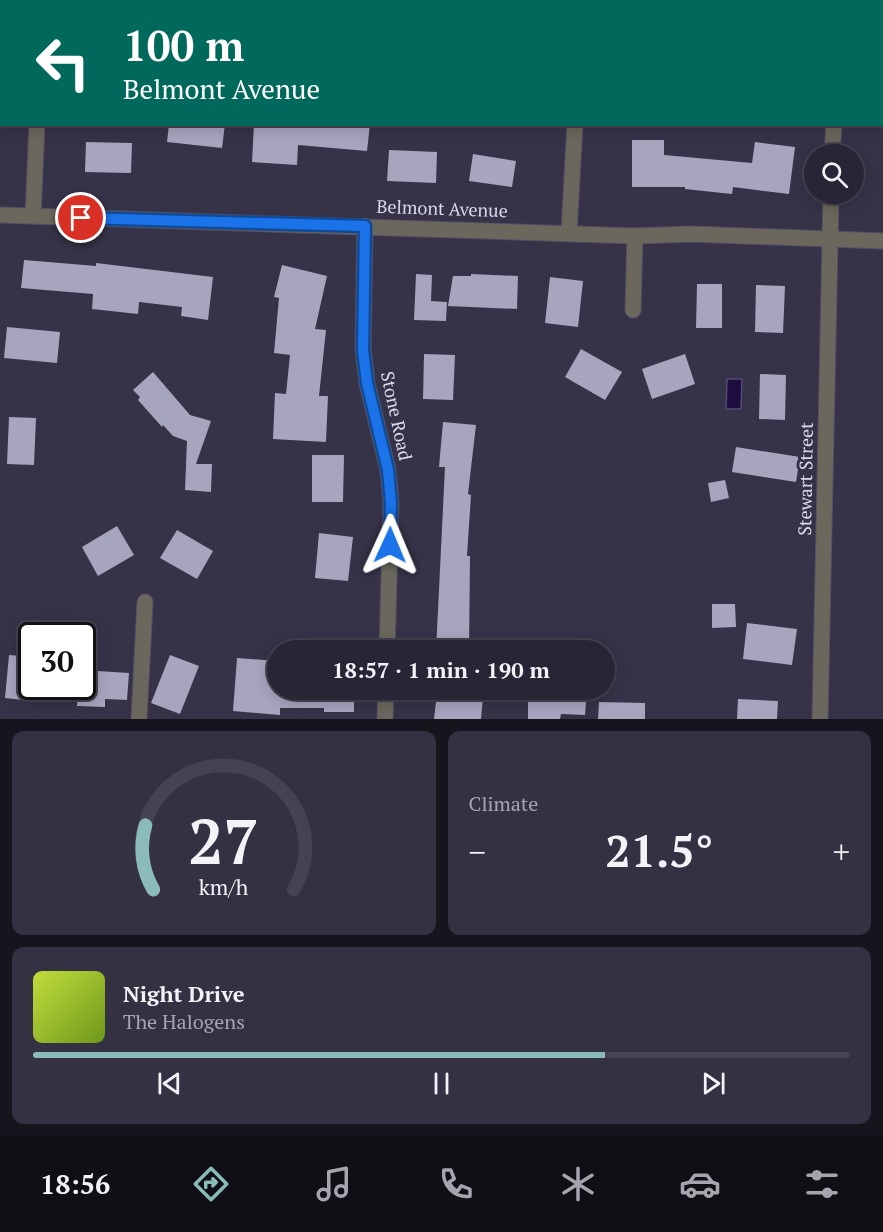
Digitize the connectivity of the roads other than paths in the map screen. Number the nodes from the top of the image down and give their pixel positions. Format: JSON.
{"nodes":[{"id":1,"x":37,"y":126,"type":"edge"},
{"id":2,"x":575,"y":126,"type":"edge"},
{"id":3,"x":834,"y":126,"type":"edge"},
{"id":4,"x":833,"y":144,"type":"edge"},
{"id":5,"x":831,"y":204,"type":"edge"},
{"id":6,"x":0,"y":215,"type":"edge"},
{"id":7,"x":33,"y":216,"type":"junction"},
{"id":8,"x":365,"y":226,"type":"junction"},
{"id":9,"x":569,"y":232,"type":"junction"},
{"id":10,"x":635,"y":236,"type":"junction"},
{"id":11,"x":831,"y":239,"type":"junction"},
{"id":12,"x":883,"y":241,"type":"edge"},
{"id":13,"x":633,"y":310,"type":"dead end"},
{"id":14,"x":144,"y":602,"type":"dead end"},
{"id":15,"x":387,"y":640,"type":"edge"},
{"id":16,"x":386,"y":700,"type":"edge"},
{"id":17,"x":140,"y":719,"type":"edge"},
{"id":18,"x":385,"y":719,"type":"edge"},
{"id":19,"x":820,"y":719,"type":"edge"}],
"edges":[{"from":1,"to":7,"type":"street"},
{"from":2,"to":9,"type":"street"},
{"from":3,"to":4,"type":"street"},
{"from":5,"to":11,"type":"street","name":"Stewart Street"},
{"from":6,"to":7,"type":"street","name":"Belmont Avenue"},
{"from":7,"to":8,"type":"street","name":"Belmont Avenue"},
{"from":8,"to":9,"type":"street","name":"Belmont Avenue"},
{"from":8,"to":15,"type":"street","name":"Stone Road"},
{"from":9,"to":10,"type":"street","name":"Belmont Avenue"},
{"from":10,"to":11,"type":"street","name":"Belmont Avenue"},
{"from":10,"to":13,"type":"street"},
{"from":11,"to":12,"type":"street","name":"Belmont Avenue"},
{"from":11,"to":19,"type":"street","name":"Stewart Street"},
{"from":14,"to":17,"type":"street"},
{"from":16,"to":18,"type":"street"}]}
